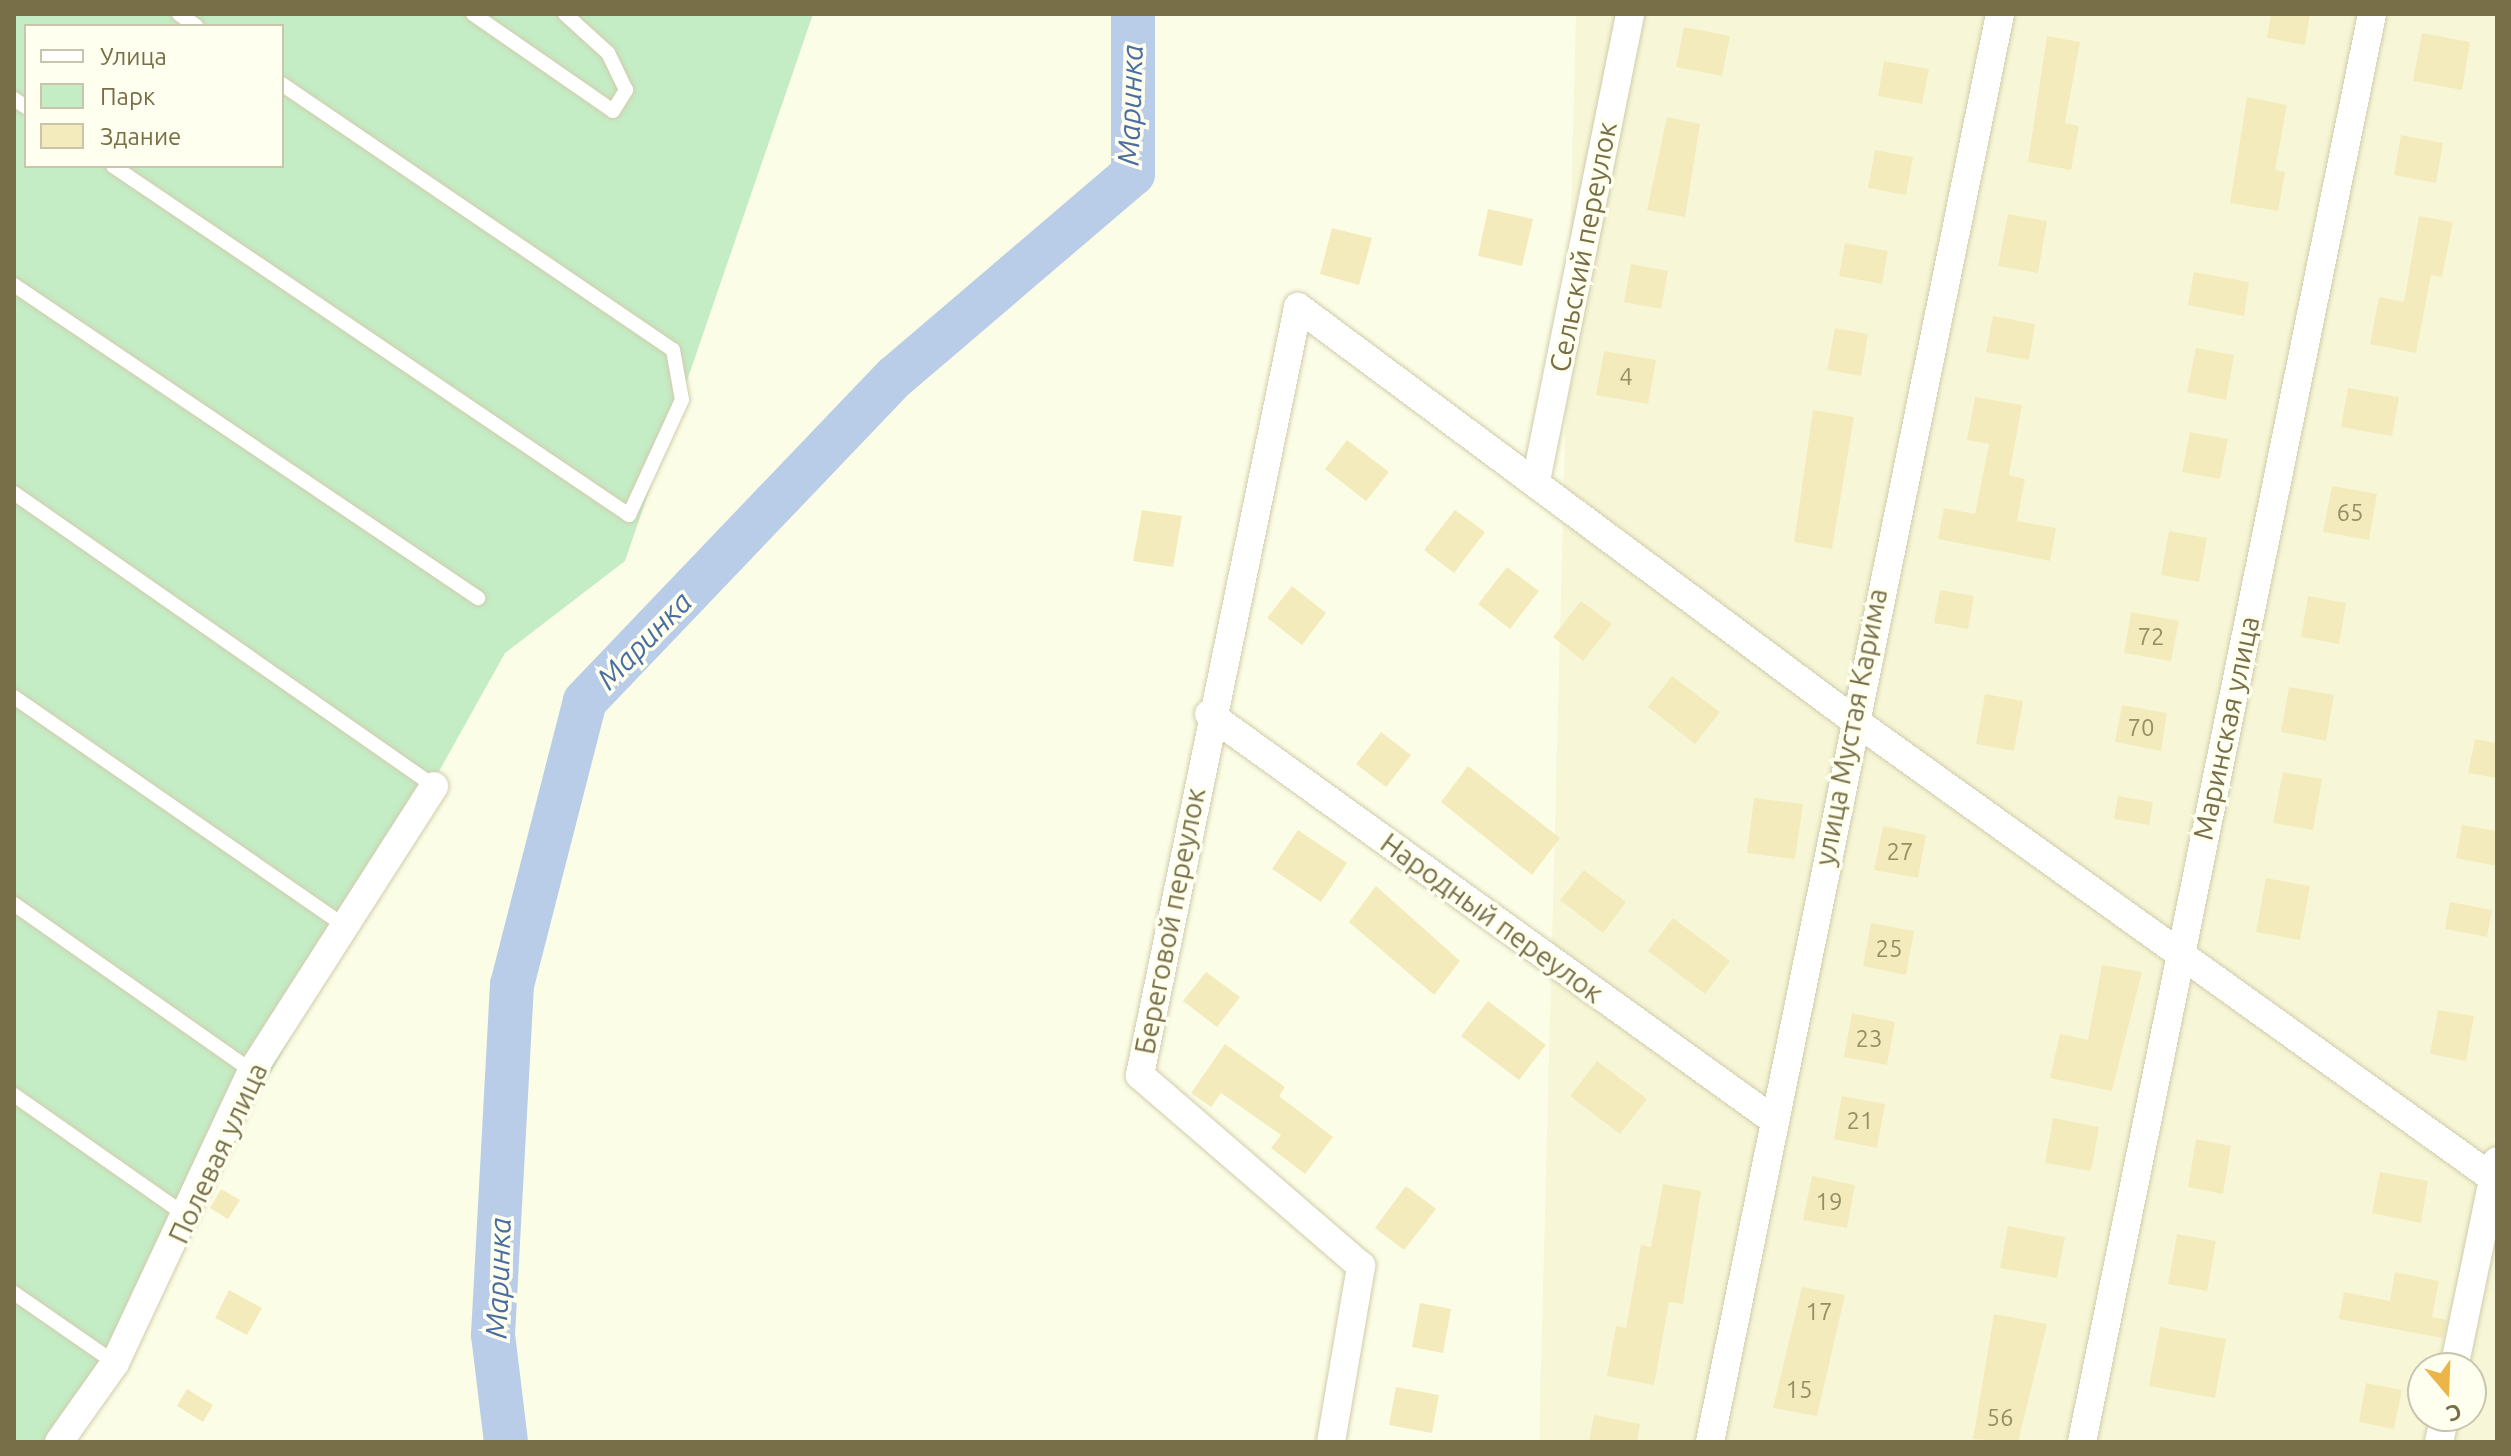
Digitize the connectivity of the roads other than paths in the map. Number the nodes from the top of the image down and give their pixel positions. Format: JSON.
{"nodes":[{"id":1,"x":473,"y":14,"type":"edge"},
{"id":2,"x":565,"y":14,"type":"edge"},
{"id":3,"x":1630,"y":14,"type":"edge"},
{"id":4,"x":2000,"y":14,"type":"edge"},
{"id":5,"x":2372,"y":14,"type":"edge"},
{"id":6,"x":284,"y":85,"type":"edge"},
{"id":7,"x":116,"y":168,"type":"edge"},
{"id":8,"x":14,"y":285,"type":"edge"},
{"id":9,"x":1536,"y":481,"type":"junction"},
{"id":10,"x":14,"y":493,"type":"edge"},
{"id":11,"x":478,"y":598,"type":"dead end"},
{"id":12,"x":14,"y":697,"type":"edge"},
{"id":13,"x":1209,"y":714,"type":"junction"},
{"id":14,"x":1851,"y":718,"type":"junction"},
{"id":15,"x":434,"y":786,"type":"joint"},
{"id":16,"x":14,"y":904,"type":"edge"},
{"id":17,"x":347,"y":928,"type":"junction"},
{"id":18,"x":2180,"y":952,"type":"junction"},
{"id":19,"x":252,"y":1071,"type":"junction"},
{"id":20,"x":14,"y":1095,"type":"edge"},
{"id":21,"x":1775,"y":1121,"type":"junction"},
{"id":22,"x":2496,"y":1173,"type":"edge"},
{"id":23,"x":187,"y":1216,"type":"junction"},
{"id":24,"x":14,"y":1293,"type":"edge"},
{"id":25,"x":2457,"y":1352,"type":"edge"},
{"id":26,"x":115,"y":1363,"type":"junction"},
{"id":27,"x":59,"y":1442,"type":"edge"},
{"id":28,"x":1331,"y":1442,"type":"edge"},
{"id":29,"x":1710,"y":1442,"type":"edge"},
{"id":30,"x":2082,"y":1442,"type":"edge"}],
"edges":[{"from":1,"to":2,"type":"lane"},
{"from":3,"to":9,"type":"street","name":"Сельский переулок"},
{"from":4,"to":14,"type":"street","name":"улица Мустая Карима"},
{"from":5,"to":18,"type":"street","name":"Маринская улица"},
{"from":6,"to":7,"type":"lane"},
{"from":8,"to":11,"type":"lane"},
{"from":9,"to":13,"type":"street","name":"Береговой переулок"},
{"from":9,"to":14,"type":"street"},
{"from":10,"to":15,"type":"lane"},
{"from":12,"to":17,"type":"lane"},
{"from":13,"to":21,"type":"street","name":"Народный переулок"},
{"from":13,"to":28,"type":"street","name":"Береговой переулок"},
{"from":14,"to":18,"type":"street"},
{"from":14,"to":21,"type":"street","name":"улица Мустая Карима"},
{"from":15,"to":17,"type":"street","name":"Полевая улица"},
{"from":16,"to":19,"type":"lane"},
{"from":17,"to":19,"type":"street","name":"Полевая улица"},
{"from":18,"to":22,"type":"street"},
{"from":18,"to":30,"type":"street","name":"Маринская улица"},
{"from":19,"to":23,"type":"street","name":"Полевая улица"},
{"from":20,"to":23,"type":"lane"},
{"from":21,"to":29,"type":"street","name":"улица Мустая Карима"},
{"from":22,"to":25,"type":"street"},
{"from":23,"to":26,"type":"street","name":"Полевая улица"},
{"from":24,"to":26,"type":"lane"},
{"from":26,"to":27,"type":"street","name":"Полевая улица"}]}
